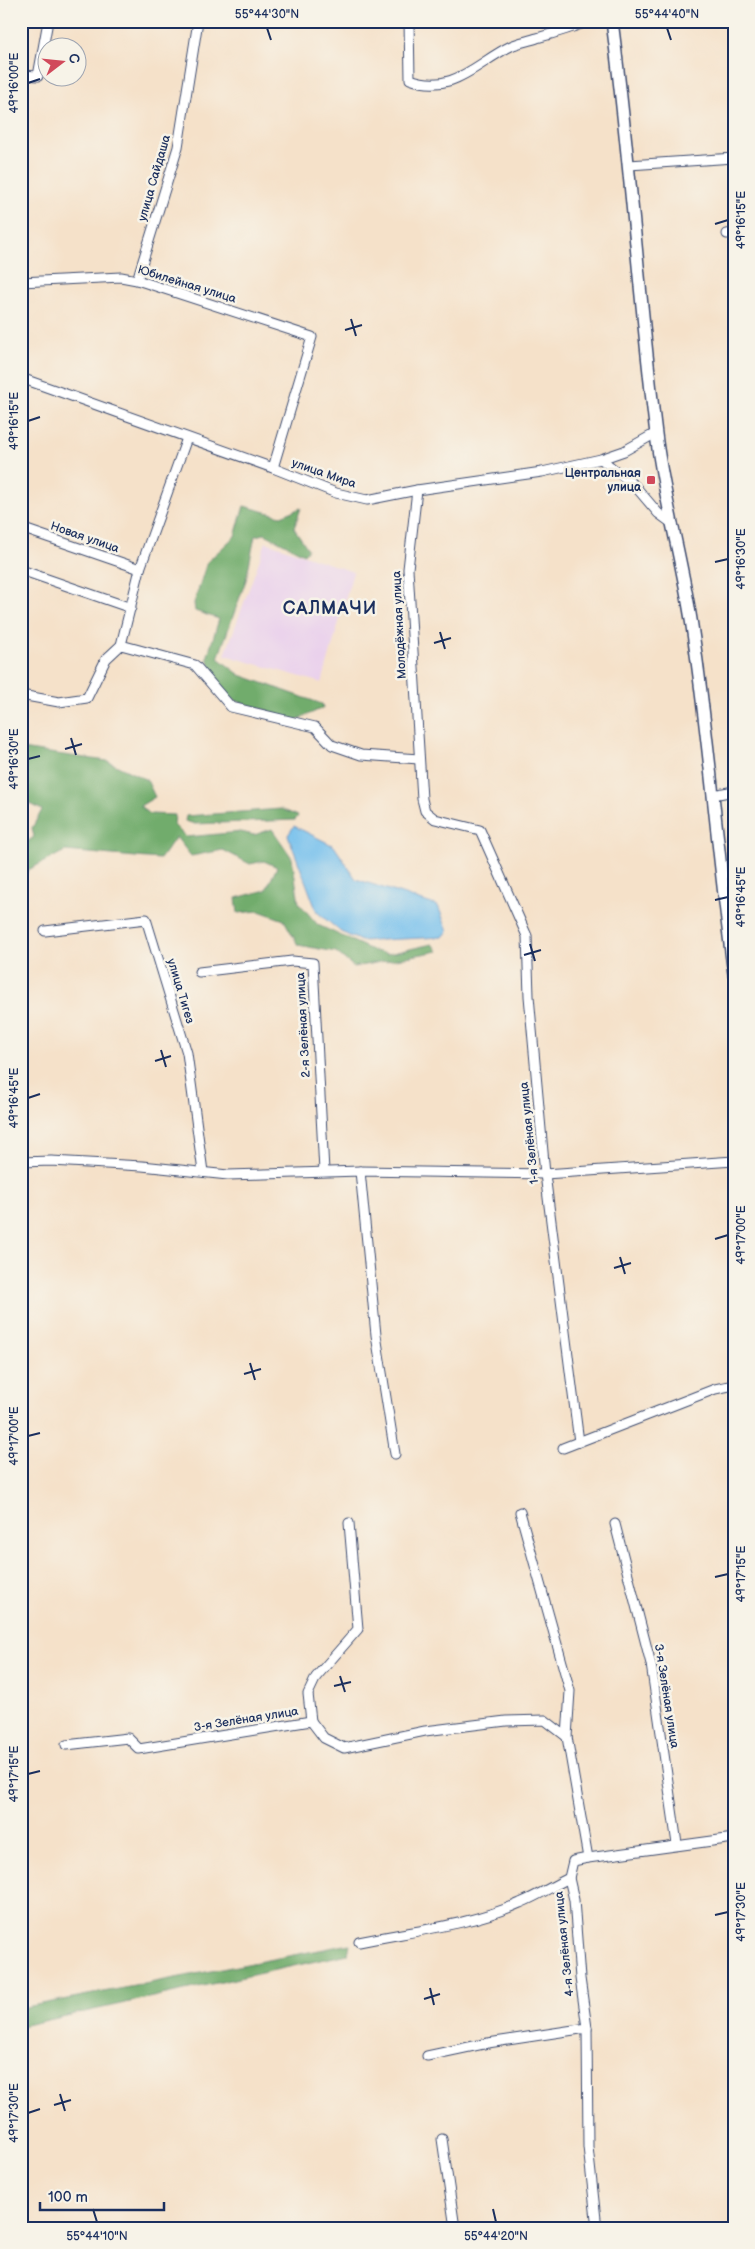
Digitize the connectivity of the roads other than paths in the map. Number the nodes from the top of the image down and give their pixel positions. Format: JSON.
{"nodes":[{"id":1,"x":48,"y":21,"type":"edge"},
{"id":2,"x":198,"y":21,"type":"edge"},
{"id":3,"x":409,"y":21,"type":"edge"},
{"id":4,"x":589,"y":21,"type":"edge"},
{"id":5,"x":612,"y":21,"type":"edge"},
{"id":6,"x":21,"y":75,"type":"edge"},
{"id":7,"x":734,"y":158,"type":"edge"},
{"id":8,"x":629,"y":165,"type":"junction"},
{"id":9,"x":137,"y":280,"type":"junction"},
{"id":10,"x":21,"y":282,"type":"edge"},
{"id":11,"x":21,"y":378,"type":"edge"},
{"id":12,"x":656,"y":433,"type":"junction"},
{"id":13,"x":187,"y":438,"type":"junction"},
{"id":14,"x":601,"y":458,"type":"junction"},
{"id":15,"x":273,"y":468,"type":"junction"},
{"id":16,"x":416,"y":490,"type":"junction"},
{"id":17,"x":673,"y":524,"type":"junction"},
{"id":18,"x":21,"y":528,"type":"edge"},
{"id":19,"x":140,"y":569,"type":"junction"},
{"id":20,"x":21,"y":570,"type":"edge"},
{"id":21,"x":131,"y":608,"type":"junction"},
{"id":22,"x":121,"y":646,"type":"junction"},
{"id":23,"x":21,"y":695,"type":"edge"},
{"id":24,"x":419,"y":759,"type":"junction"},
{"id":25,"x":734,"y":791,"type":"edge"},
{"id":26,"x":713,"y":795,"type":"junction"},
{"id":27,"x":480,"y":830,"type":"joint"},
{"id":28,"x":45,"y":930,"type":"dead end"},
{"id":29,"x":199,"y":972,"type":"dead end"},
{"id":30,"x":734,"y":974,"type":"edge"},
{"id":31,"x":734,"y":1161,"type":"edge"},
{"id":32,"x":21,"y":1162,"type":"edge"},
{"id":33,"x":324,"y":1171,"type":"junction"},
{"id":34,"x":360,"y":1171,"type":"junction"},
{"id":35,"x":203,"y":1172,"type":"junction"},
{"id":36,"x":545,"y":1174,"type":"junction"},
{"id":37,"x":734,"y":1385,"type":"edge"},
{"id":38,"x":579,"y":1442,"type":"junction"},
{"id":39,"x":563,"y":1448,"type":"dead end"},
{"id":40,"x":394,"y":1454,"type":"dead end"},
{"id":41,"x":520,"y":1512,"type":"dead end"},
{"id":42,"x":349,"y":1523,"type":"dead end"},
{"id":43,"x":615,"y":1524,"type":"dead end"},
{"id":44,"x":310,"y":1721,"type":"junction"},
{"id":45,"x":567,"y":1737,"type":"junction"},
{"id":46,"x":66,"y":1745,"type":"dead end"},
{"id":47,"x":734,"y":1838,"type":"edge"},
{"id":48,"x":677,"y":1844,"type":"junction"},
{"id":49,"x":588,"y":1858,"type":"junction"},
{"id":50,"x":569,"y":1878,"type":"junction"},
{"id":51,"x":359,"y":1942,"type":"dead end"},
{"id":52,"x":587,"y":2028,"type":"junction"},
{"id":53,"x":427,"y":2056,"type":"dead end"},
{"id":54,"x":442,"y":2140,"type":"dead end"},
{"id":55,"x":455,"y":2228,"type":"edge"},
{"id":56,"x":597,"y":2228,"type":"edge"}],
"edges":[{"from":1,"to":6,"type":"street"},
{"from":2,"to":9,"type":"street","name":"улица Сайдаша"},
{"from":3,"to":4,"type":"street"},
{"from":5,"to":8,"type":"street"},
{"from":7,"to":8,"type":"street"},
{"from":8,"to":12,"type":"street"},
{"from":9,"to":10,"type":"street","name":"Юбилейная улица"},
{"from":9,"to":15,"type":"street","name":"Юбилейная улица"},
{"from":11,"to":13,"type":"street","name":"улица Мира"},
{"from":12,"to":14,"type":"street","name":"улица Мира"},
{"from":12,"to":17,"type":"street"},
{"from":13,"to":15,"type":"street","name":"улица Мира"},
{"from":13,"to":19,"type":"street"},
{"from":14,"to":16,"type":"street","name":"улица Мира"},
{"from":14,"to":17,"type":"street"},
{"from":15,"to":16,"type":"street","name":"улица Мира"},
{"from":16,"to":24,"type":"street","name":"Молодёжная улица"},
{"from":17,"to":26,"type":"street"},
{"from":18,"to":19,"type":"street","name":"Новая улица"},
{"from":19,"to":21,"type":"street"},
{"from":20,"to":21,"type":"street"},
{"from":21,"to":22,"type":"street"},
{"from":22,"to":23,"type":"street"},
{"from":22,"to":24,"type":"street"},
{"from":24,"to":27,"type":"street","name":"Молодёжная улица"},
{"from":25,"to":26,"type":"street"},
{"from":26,"to":30,"type":"street"},
{"from":27,"to":36,"type":"street","name":"1-я Зелёная улица"},
{"from":28,"to":35,"type":"street","name":"улица Тигез"},
{"from":29,"to":33,"type":"street","name":"2-я Зелёная улица"},
{"from":31,"to":36,"type":"street"},
{"from":32,"to":35,"type":"street"},
{"from":33,"to":34,"type":"street"},
{"from":33,"to":35,"type":"street"},
{"from":34,"to":36,"type":"street"},
{"from":34,"to":40,"type":"street"},
{"from":36,"to":38,"type":"street","name":"1-я Зелёная улица"},
{"from":37,"to":38,"type":"street"},
{"from":38,"to":39,"type":"street"},
{"from":41,"to":45,"type":"street"},
{"from":42,"to":44,"type":"street"},
{"from":43,"to":48,"type":"street","name":"3-я Зелёная улица"},
{"from":44,"to":45,"type":"street","name":"3-я Зелёная улица"},
{"from":44,"to":46,"type":"street","name":"3-я Зелёная улица"},
{"from":45,"to":49,"type":"street"},
{"from":47,"to":48,"type":"street"},
{"from":48,"to":49,"type":"street"},
{"from":49,"to":50,"type":"street"},
{"from":50,"to":51,"type":"street","name":"4-я Зелёная улица"},
{"from":50,"to":52,"type":"street","name":"4-я Зелёная улица"},
{"from":52,"to":53,"type":"street"},
{"from":52,"to":56,"type":"street","name":"4-я Зелёная улица"},
{"from":54,"to":55,"type":"street"}]}
